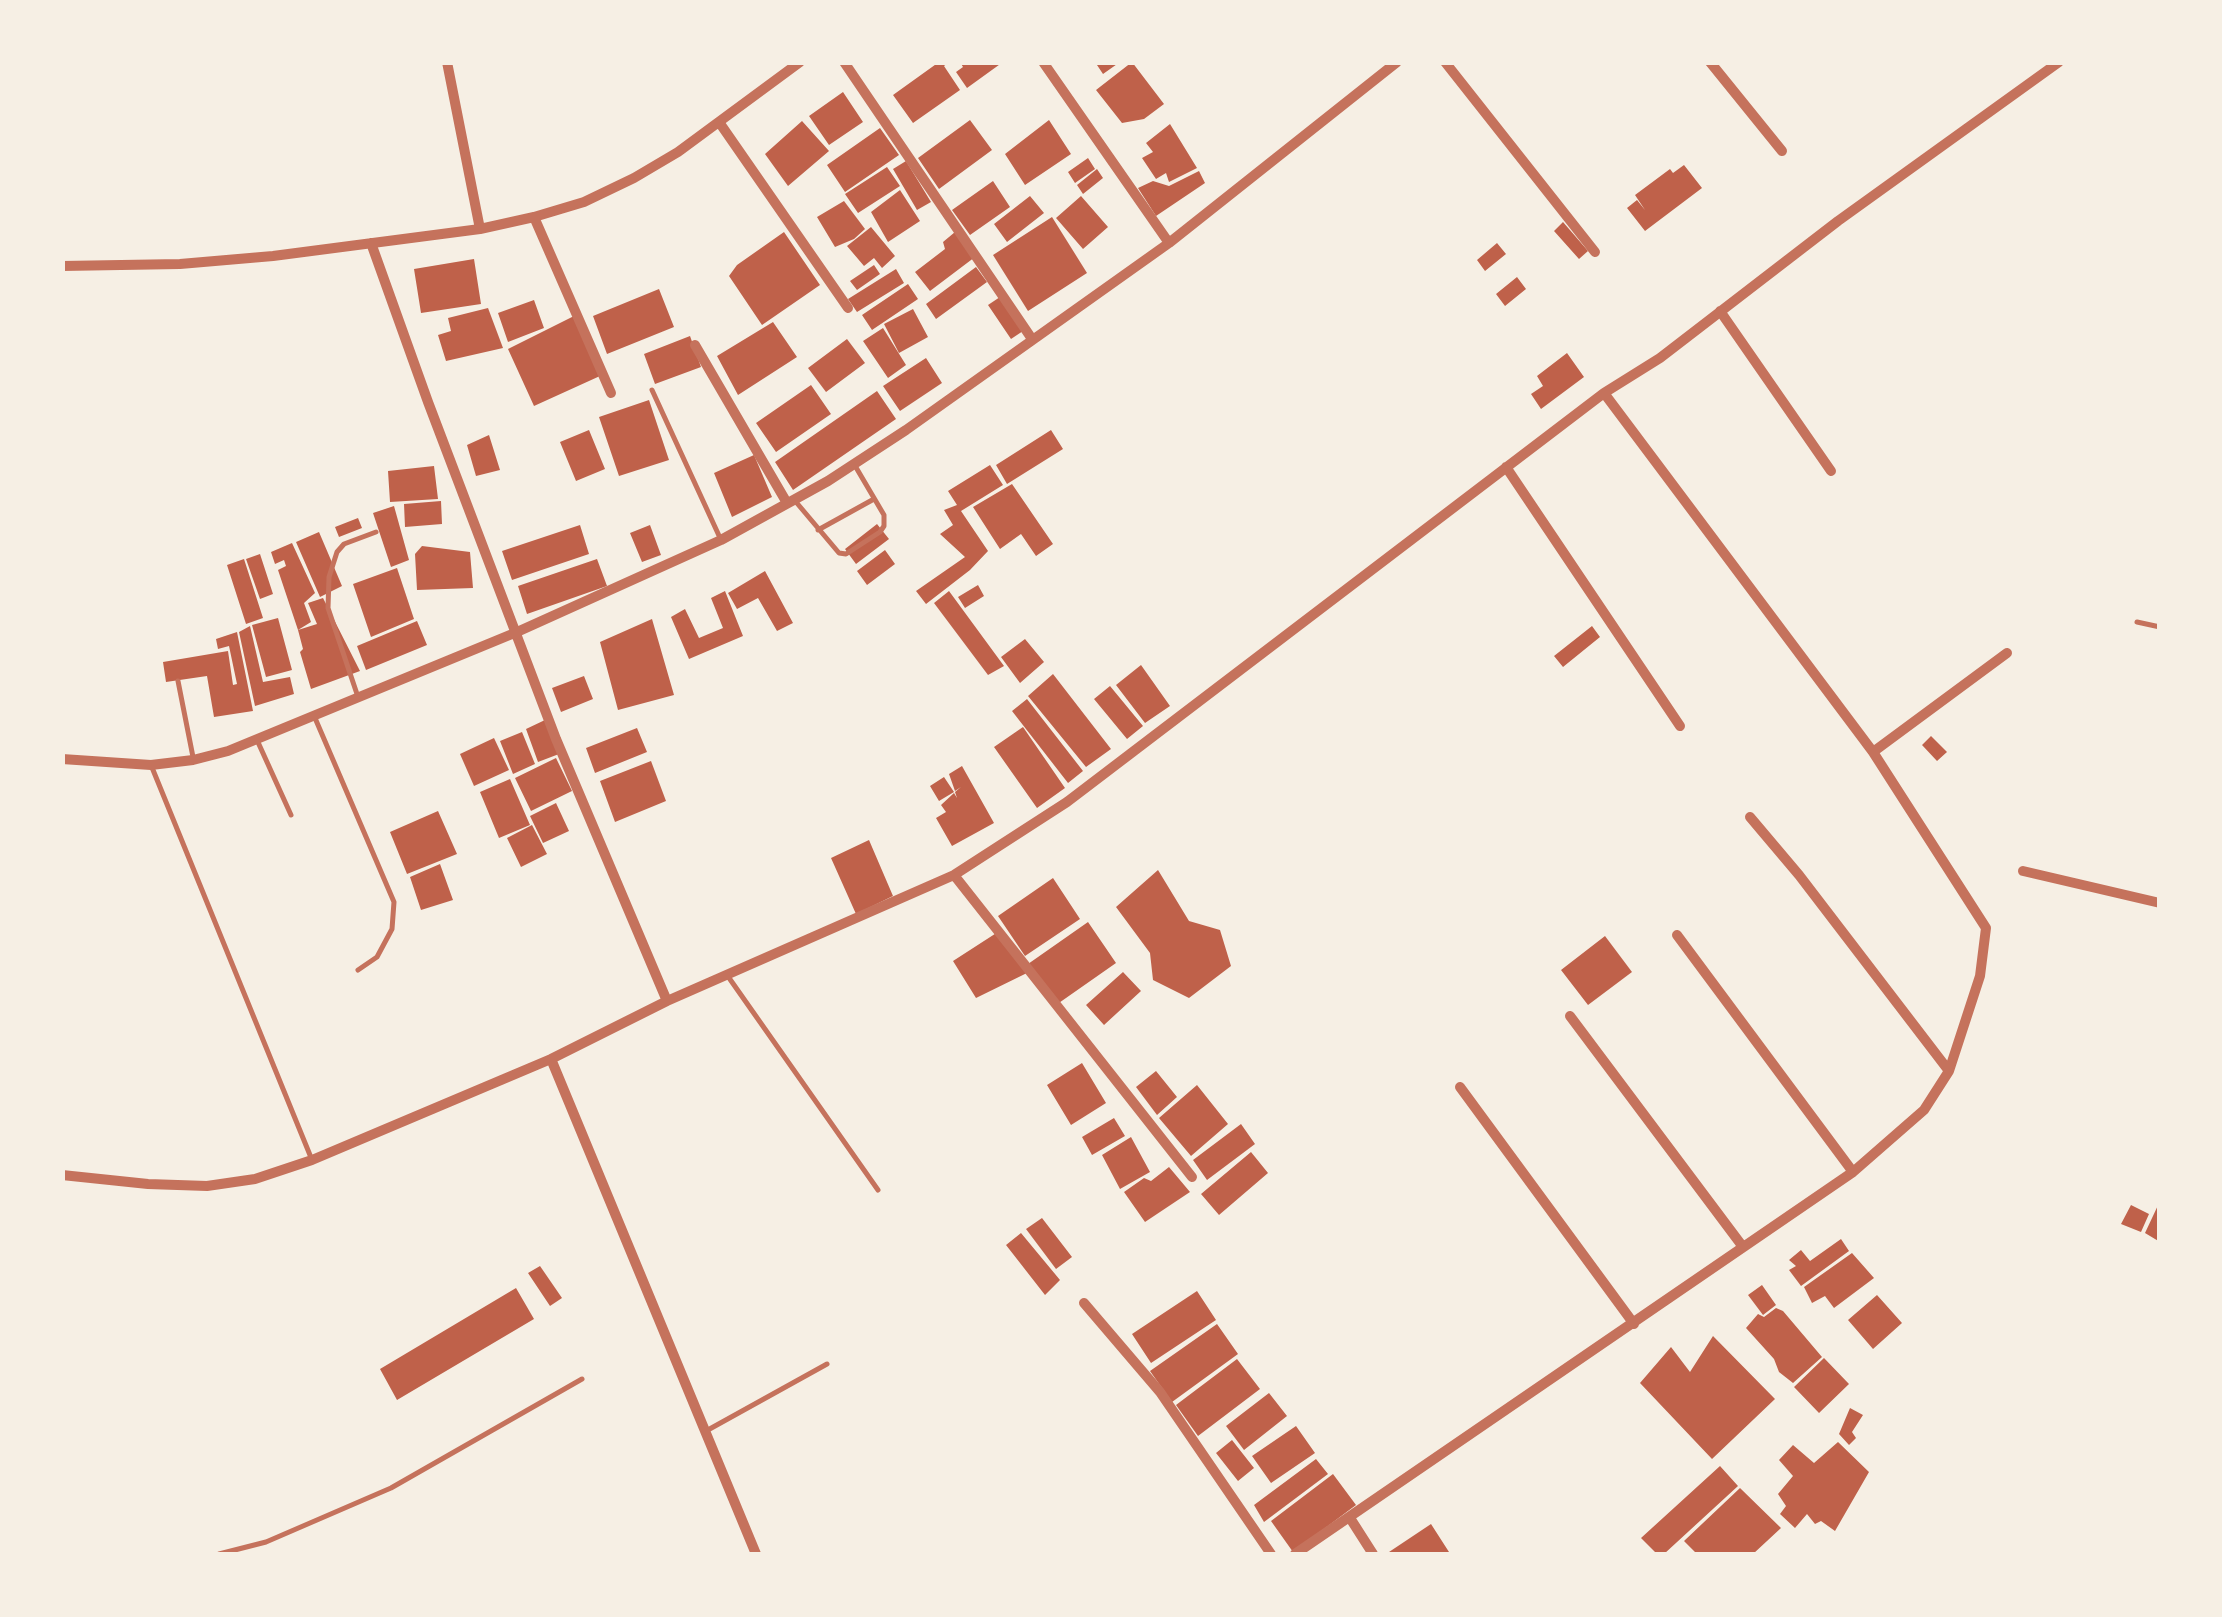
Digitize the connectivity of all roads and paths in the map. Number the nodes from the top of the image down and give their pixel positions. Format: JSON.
{"nodes":[{"id":1,"x":447,"y":62,"type":"edge"},
{"id":2,"x":800,"y":62,"type":"edge"},
{"id":3,"x":844,"y":62,"type":"edge"},
{"id":4,"x":1043,"y":62,"type":"edge"},
{"id":5,"x":1397,"y":62,"type":"edge"},
{"id":6,"x":1446,"y":62,"type":"edge"},
{"id":7,"x":1710,"y":62,"type":"edge"},
{"id":8,"x":2060,"y":62,"type":"edge"},
{"id":9,"x":719,"y":122,"type":"junction"},
{"id":10,"x":1782,"y":151,"type":"dead end"},
{"id":11,"x":534,"y":218,"type":"junction"},
{"id":12,"x":480,"y":228,"type":"junction"},
{"id":13,"x":371,"y":243,"type":"junction"},
{"id":14,"x":1169,"y":243,"type":"junction"},
{"id":15,"x":1595,"y":252,"type":"dead end"},
{"id":16,"x":62,"y":266,"type":"edge"},
{"id":17,"x":848,"y":308,"type":"dead end"},
{"id":18,"x":1720,"y":311,"type":"junction"},
{"id":19,"x":1032,"y":339,"type":"junction"},
{"id":20,"x":695,"y":345,"type":"dead end"},
{"id":21,"x":652,"y":390,"type":"dead end"},
{"id":22,"x":611,"y":393,"type":"dead end"},
{"id":23,"x":1604,"y":393,"type":"junction"},
{"id":24,"x":854,"y":464,"type":"junction"},
{"id":25,"x":1506,"y":468,"type":"junction"},
{"id":26,"x":1831,"y":472,"type":"dead end"},
{"id":27,"x":874,"y":499,"type":"junction"},
{"id":28,"x":791,"y":501,"type":"junction"},
{"id":29,"x":818,"y":530,"type":"junction"},
{"id":30,"x":376,"y":532,"type":"dead end"},
{"id":31,"x":721,"y":540,"type":"junction"},
{"id":32,"x":2137,"y":622,"type":"dead end"},
{"id":33,"x":2160,"y":627,"type":"edge"},
{"id":34,"x":518,"y":632,"type":"junction"},
{"id":35,"x":2007,"y":653,"type":"dead end"},
{"id":36,"x":178,"y":681,"type":"dead end"},
{"id":37,"x":358,"y":697,"type":"junction"},
{"id":38,"x":313,"y":716,"type":"junction"},
{"id":39,"x":1680,"y":726,"type":"dead end"},
{"id":40,"x":257,"y":739,"type":"junction"},
{"id":41,"x":1873,"y":752,"type":"junction"},
{"id":42,"x":62,"y":760,"type":"edge"},
{"id":43,"x":194,"y":760,"type":"junction"},
{"id":44,"x":151,"y":765,"type":"junction"},
{"id":45,"x":291,"y":814,"type":"dead end"},
{"id":46,"x":1750,"y":817,"type":"dead end"},
{"id":47,"x":2023,"y":870,"type":"dead end"},
{"id":48,"x":954,"y":875,"type":"junction"},
{"id":49,"x":2160,"y":903,"type":"edge"},
{"id":50,"x":1677,"y":934,"type":"dead end"},
{"id":51,"x":358,"y":970,"type":"dead end"},
{"id":52,"x":727,"y":975,"type":"junction"},
{"id":53,"x":667,"y":1001,"type":"junction"},
{"id":54,"x":1570,"y":1016,"type":"dead end"},
{"id":55,"x":551,"y":1058,"type":"junction"},
{"id":56,"x":1949,"y":1071,"type":"junction"},
{"id":57,"x":1460,"y":1088,"type":"dead end"},
{"id":58,"x":312,"y":1160,"type":"junction"},
{"id":59,"x":1853,"y":1172,"type":"junction"},
{"id":60,"x":62,"y":1175,"type":"edge"},
{"id":61,"x":1192,"y":1177,"type":"dead end"},
{"id":62,"x":878,"y":1190,"type":"dead end"},
{"id":63,"x":1743,"y":1247,"type":"junction"},
{"id":64,"x":1084,"y":1303,"type":"dead end"},
{"id":65,"x":1634,"y":1324,"type":"junction"},
{"id":66,"x":827,"y":1364,"type":"dead end"},
{"id":67,"x":582,"y":1379,"type":"dead end"},
{"id":68,"x":703,"y":1432,"type":"junction"},
{"id":69,"x":1350,"y":1518,"type":"junction"},
{"id":70,"x":219,"y":1554,"type":"edge"},
{"id":71,"x":756,"y":1554,"type":"edge"},
{"id":72,"x":1271,"y":1554,"type":"edge"},
{"id":73,"x":1296,"y":1554,"type":"edge"},
{"id":74,"x":1373,"y":1554,"type":"edge"}],
"edges":[{"from":1,"to":12,"type":"street"},
{"from":2,"to":9,"type":"street"},
{"from":3,"to":19,"type":"street"},
{"from":4,"to":14,"type":"street"},
{"from":5,"to":14,"type":"street"},
{"from":6,"to":15,"type":"street"},
{"from":7,"to":10,"type":"street"},
{"from":8,"to":18,"type":"street"},
{"from":9,"to":11,"type":"street"},
{"from":9,"to":17,"type":"street"},
{"from":11,"to":12,"type":"street"},
{"from":11,"to":22,"type":"street"},
{"from":12,"to":13,"type":"street"},
{"from":13,"to":16,"type":"street"},
{"from":13,"to":34,"type":"street"},
{"from":14,"to":19,"type":"street"},
{"from":18,"to":23,"type":"street"},
{"from":18,"to":26,"type":"street"},
{"from":19,"to":24,"type":"street"},
{"from":20,"to":28,"type":"street"},
{"from":21,"to":31,"type":"lane"},
{"from":23,"to":25,"type":"street"},
{"from":23,"to":41,"type":"street"},
{"from":24,"to":27,"type":"lane"},
{"from":24,"to":28,"type":"street"},
{"from":25,"to":39,"type":"street"},
{"from":25,"to":48,"type":"street"},
{"from":27,"to":29,"type":"lane"},
{"from":27,"to":29,"type":"lane"},
{"from":28,"to":29,"type":"lane"},
{"from":28,"to":31,"type":"street"},
{"from":30,"to":37,"type":"lane"},
{"from":31,"to":34,"type":"street"},
{"from":32,"to":33,"type":"lane"},
{"from":34,"to":37,"type":"street"},
{"from":34,"to":53,"type":"street"},
{"from":35,"to":41,"type":"street"},
{"from":36,"to":43,"type":"lane"},
{"from":37,"to":38,"type":"street"},
{"from":38,"to":40,"type":"street"},
{"from":38,"to":51,"type":"lane"},
{"from":40,"to":43,"type":"street"},
{"from":40,"to":45,"type":"lane"},
{"from":41,"to":56,"type":"street"},
{"from":42,"to":44,"type":"street"},
{"from":43,"to":44,"type":"street"},
{"from":44,"to":58,"type":"lane"},
{"from":46,"to":56,"type":"street"},
{"from":47,"to":49,"type":"street"},
{"from":48,"to":52,"type":"street"},
{"from":48,"to":61,"type":"street"},
{"from":50,"to":59,"type":"street"},
{"from":52,"to":53,"type":"street"},
{"from":52,"to":62,"type":"lane"},
{"from":53,"to":55,"type":"street"},
{"from":54,"to":63,"type":"street"},
{"from":55,"to":58,"type":"street"},
{"from":55,"to":68,"type":"street"},
{"from":56,"to":59,"type":"street"},
{"from":57,"to":65,"type":"street"},
{"from":58,"to":60,"type":"street"},
{"from":59,"to":63,"type":"street"},
{"from":63,"to":65,"type":"street"},
{"from":64,"to":72,"type":"street"},
{"from":65,"to":69,"type":"street"},
{"from":66,"to":68,"type":"lane"},
{"from":67,"to":70,"type":"lane"},
{"from":68,"to":71,"type":"street"},
{"from":69,"to":73,"type":"street"},
{"from":69,"to":74,"type":"street"}]}
